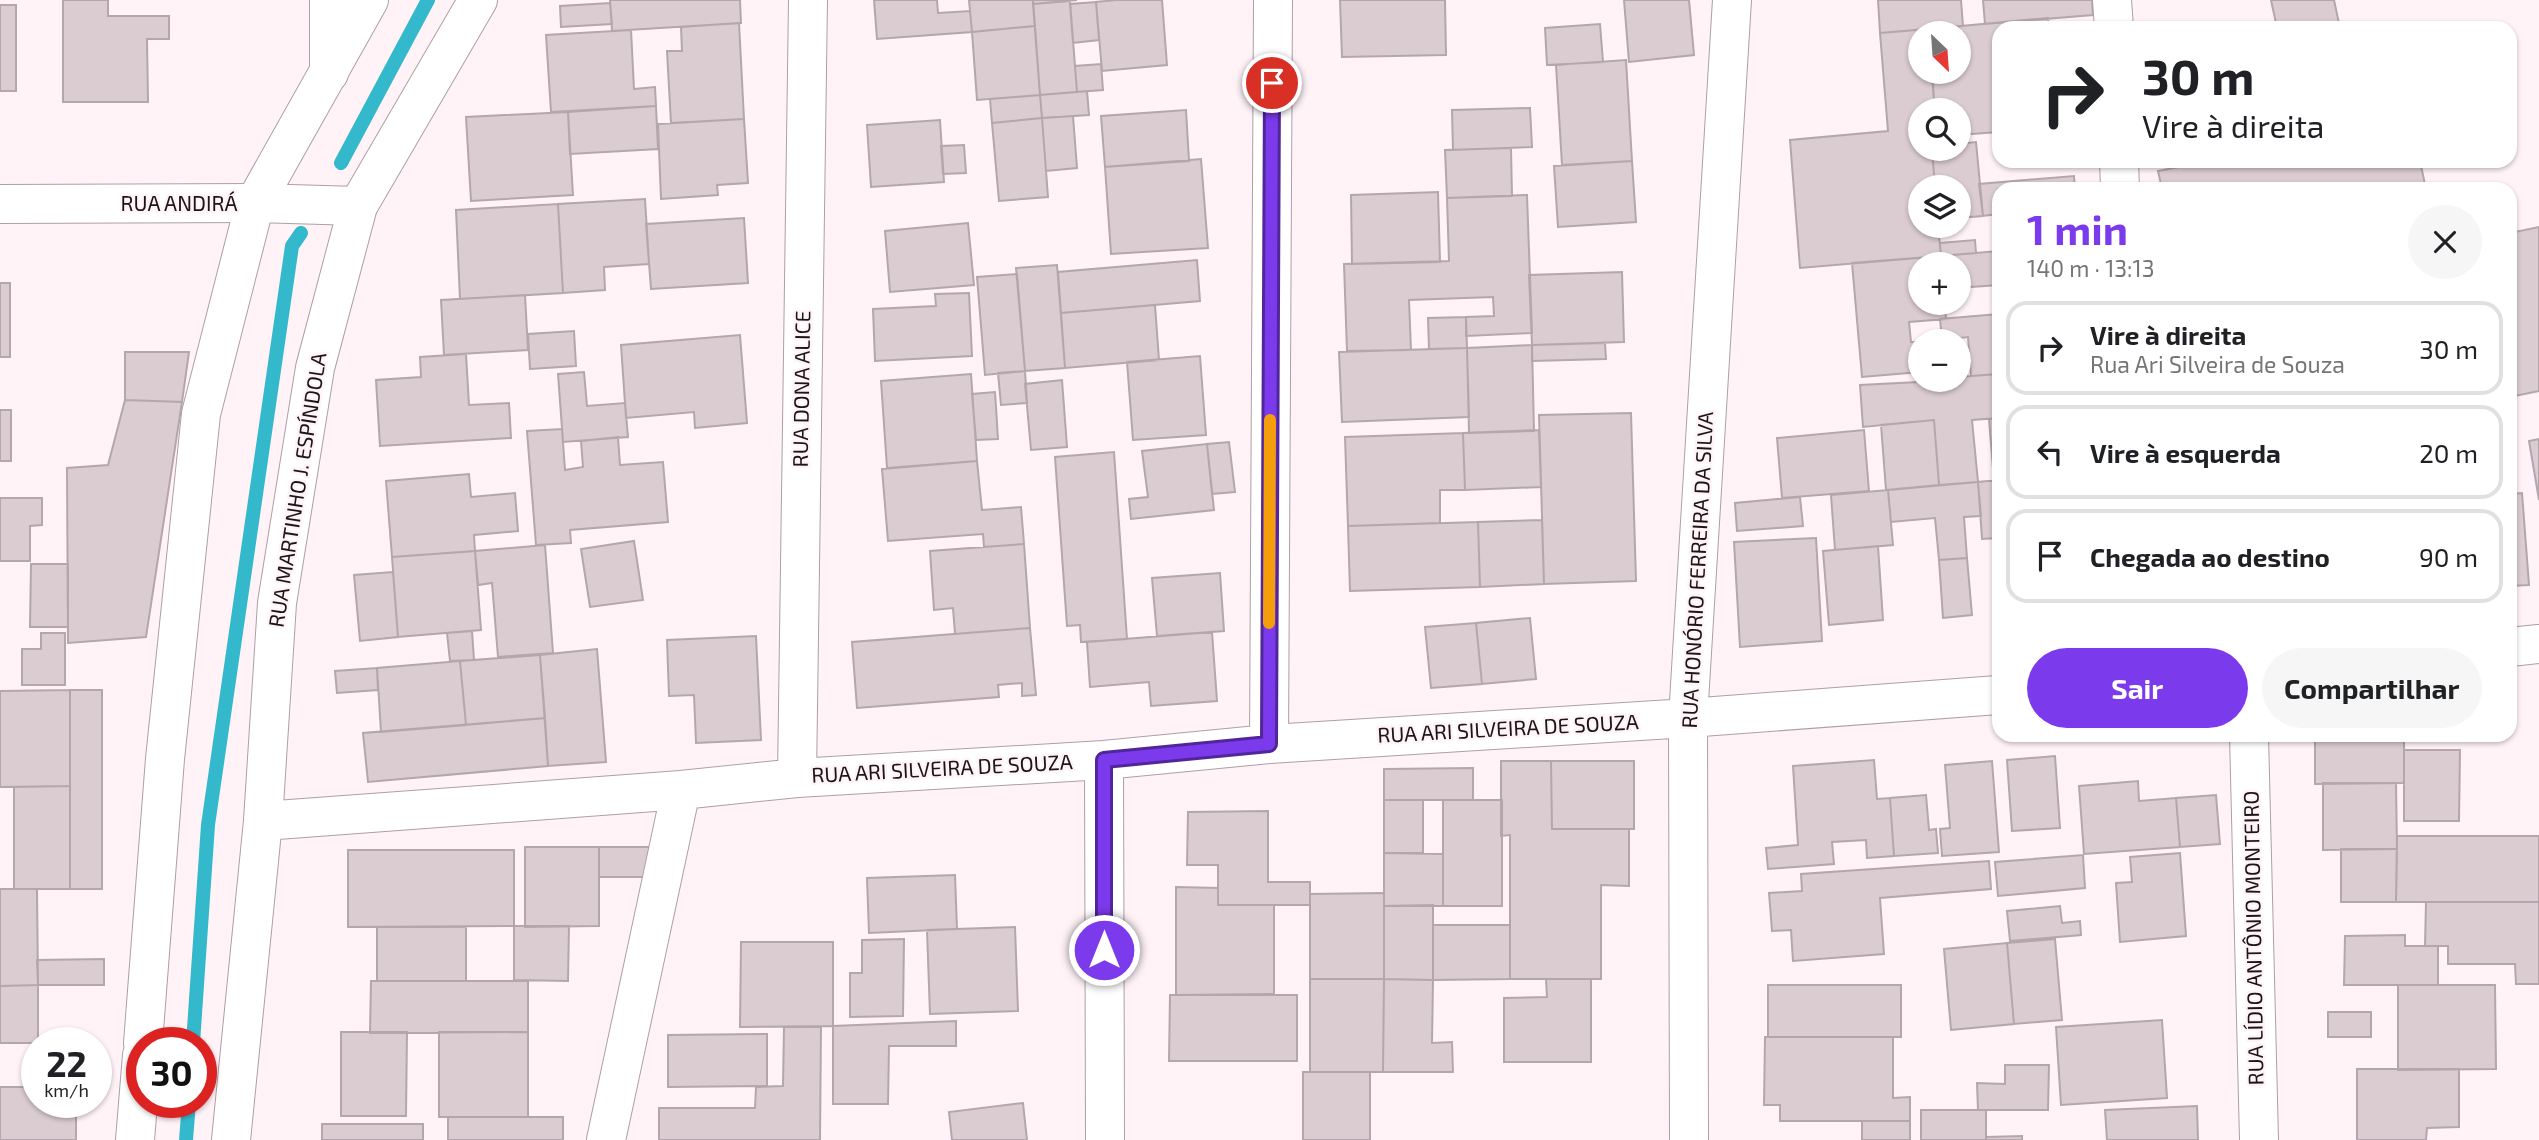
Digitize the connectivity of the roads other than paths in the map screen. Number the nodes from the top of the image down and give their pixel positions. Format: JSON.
{"nodes":[{"id":1,"x":329,"y":0,"type":"edge"},
{"id":2,"x":369,"y":0,"type":"edge"},
{"id":3,"x":478,"y":0,"type":"edge"},
{"id":4,"x":808,"y":0,"type":"edge"},
{"id":5,"x":1273,"y":0,"type":"edge"},
{"id":6,"x":1732,"y":0,"type":"edge"},
{"id":7,"x":2112,"y":0,"type":"edge"},
{"id":8,"x":2113,"y":21,"type":"edge"},
{"id":9,"x":329,"y":73,"type":"junction"},
{"id":10,"x":255,"y":203,"type":"junction"},
{"id":11,"x":0,"y":204,"type":"edge"},
{"id":12,"x":358,"y":206,"type":"junction"},
{"id":13,"x":2539,"y":644,"type":"edge"},
{"id":14,"x":2517,"y":646,"type":"edge"},
{"id":15,"x":1992,"y":695,"type":"edge"},
{"id":16,"x":1688,"y":718,"type":"junction"},
{"id":17,"x":2249,"y":742,"type":"edge"},
{"id":18,"x":1269,"y":744,"type":"junction"},
{"id":19,"x":1104,"y":760,"type":"junction"},
{"id":20,"x":797,"y":778,"type":"junction"},
{"id":21,"x":681,"y":790,"type":"junction"},
{"id":22,"x":263,"y":821,"type":"junction"},
{"id":23,"x":144,"y":1027,"type":"edge"},
{"id":24,"x":137,"y":1118,"type":"edge"},
{"id":25,"x":135,"y":1140,"type":"edge"},
{"id":26,"x":231,"y":1140,"type":"edge"},
{"id":27,"x":606,"y":1140,"type":"edge"},
{"id":28,"x":1105,"y":1140,"type":"edge"},
{"id":29,"x":1689,"y":1140,"type":"edge"},
{"id":30,"x":2259,"y":1140,"type":"edge"}],
"edges":[{"from":1,"to":9,"type":"street"},
{"from":2,"to":9,"type":"street"},
{"from":3,"to":12,"type":"street","name":"RUA MARTINHO J. ESPÍNDOLA"},
{"from":4,"to":20,"type":"street","name":"RUA DONA ALICE"},
{"from":5,"to":18,"type":"street"},
{"from":6,"to":16,"type":"street","name":"RUA HONÓRIO FERREIRA DA SILVA"},
{"from":7,"to":8,"type":"street"},
{"from":9,"to":10,"type":"street"},
{"from":10,"to":11,"type":"street","name":"RUA ANDIRÁ"},
{"from":10,"to":12,"type":"street","name":"RUA ANDIRÁ"},
{"from":10,"to":23,"type":"street"},
{"from":12,"to":22,"type":"street","name":"RUA MARTINHO J. ESPÍNDOLA"},
{"from":13,"to":14,"type":"street"},
{"from":15,"to":16,"type":"street","name":"RUA ARI SILVEIRA DE SOUZA"},
{"from":16,"to":18,"type":"street","name":"RUA ARI SILVEIRA DE SOUZA"},
{"from":16,"to":29,"type":"street","name":"RUA HONÓRIO FERREIRA DA SILVA"},
{"from":17,"to":30,"type":"street","name":"RUA LÍDIO ANTÔNIO MONTEIRO"},
{"from":18,"to":19,"type":"street","name":"RUA ARI SILVEIRA DE SOUZA"},
{"from":19,"to":20,"type":"street","name":"RUA ARI SILVEIRA DE SOUZA"},
{"from":19,"to":28,"type":"street"},
{"from":20,"to":21,"type":"street","name":"RUA ARI SILVEIRA DE SOUZA"},
{"from":21,"to":22,"type":"street","name":"RUA ARI SILVEIRA DE SOUZA"},
{"from":21,"to":27,"type":"street"},
{"from":22,"to":26,"type":"street","name":"RUA MARTINHO J. ESPÍNDOLA"},
{"from":24,"to":25,"type":"street"}]}
